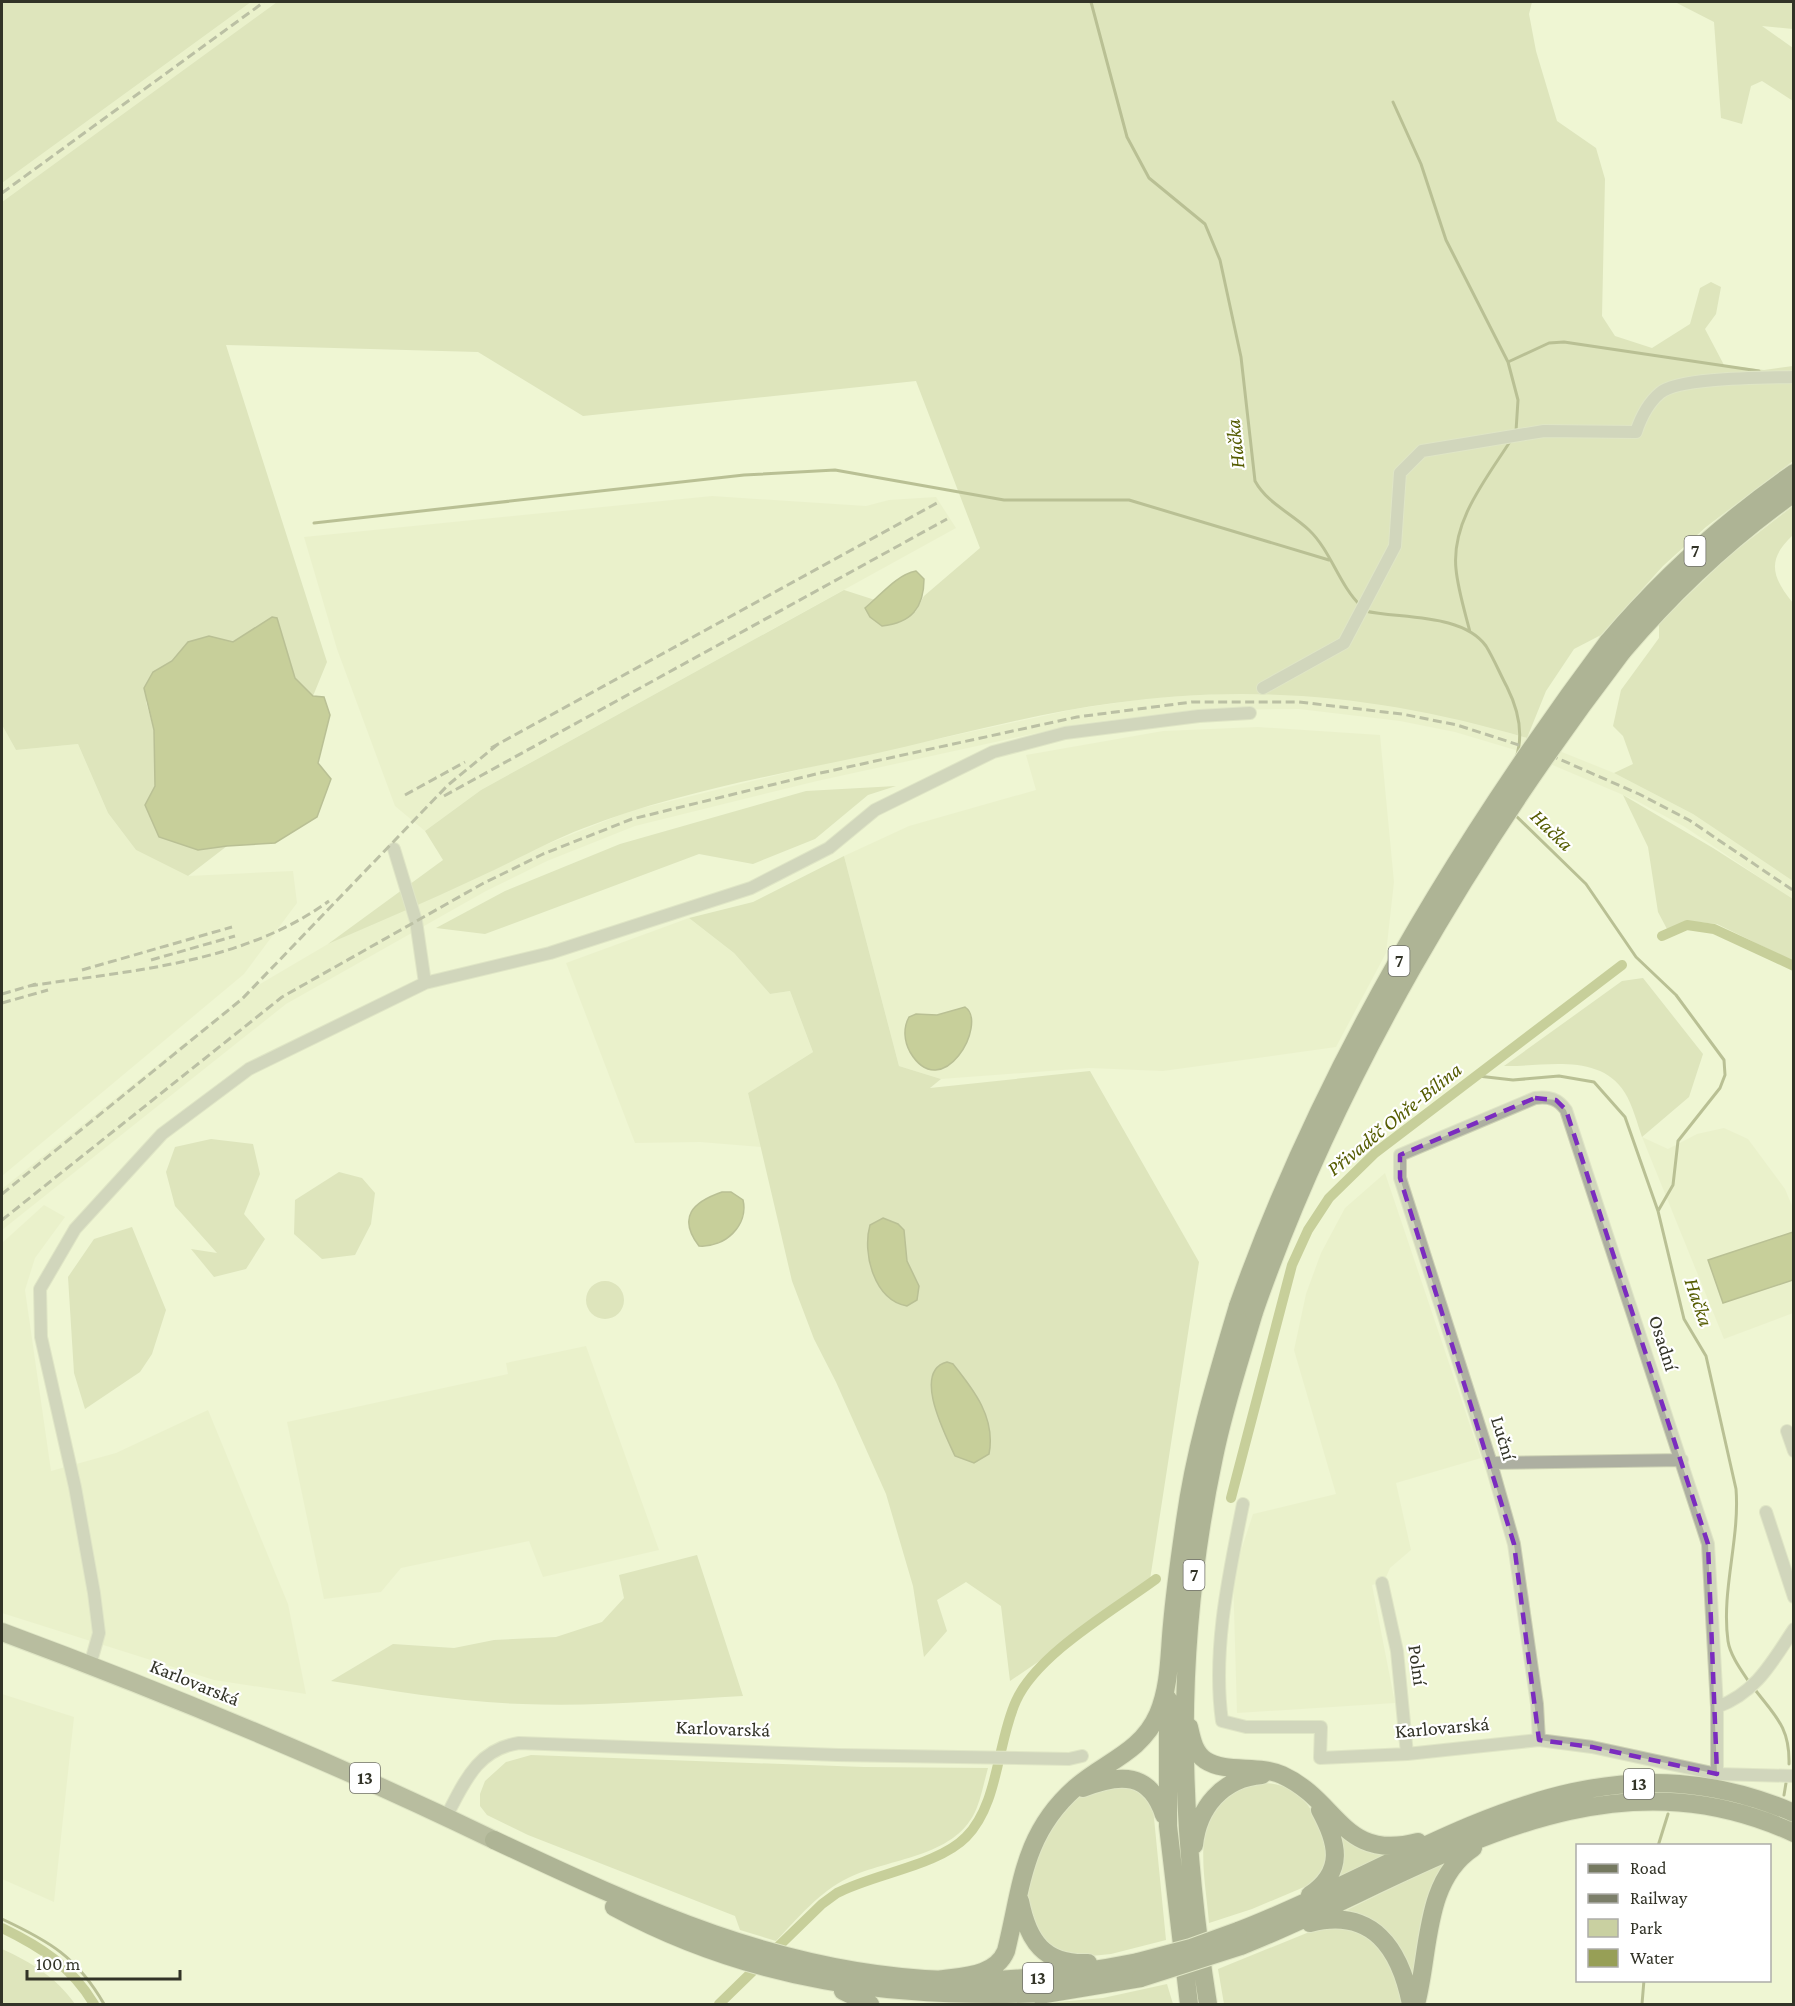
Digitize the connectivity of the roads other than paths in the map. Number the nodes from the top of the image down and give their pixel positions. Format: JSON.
{"nodes":[{"id":1,"x":1794,"y":377,"type":"edge"},
{"id":2,"x":1794,"y":473,"type":"edge"},
{"id":3,"x":1794,"y":493,"type":"edge"},
{"id":4,"x":1615,"y":647,"type":"junction"},
{"id":5,"x":1263,"y":688,"type":"dead end"},
{"id":6,"x":1250,"y":713,"type":"dead end"},
{"id":7,"x":394,"y":849,"type":"dead end"},
{"id":8,"x":425,"y":983,"type":"junction"},
{"id":9,"x":1400,"y":1155,"type":"joint"},
{"id":10,"x":1246,"y":1309,"type":"junction"},
{"id":11,"x":1787,"y":1431,"type":"dead end"},
{"id":12,"x":1794,"y":1450,"type":"edge"},
{"id":13,"x":1682,"y":1460,"type":"junction"},
{"id":14,"x":1491,"y":1463,"type":"junction"},
{"id":15,"x":1243,"y":1504,"type":"dead end"},
{"id":16,"x":1766,"y":1512,"type":"dead end"},
{"id":17,"x":1382,"y":1582,"type":"dead end"},
{"id":18,"x":1794,"y":1597,"type":"edge"},
{"id":19,"x":1794,"y":1629,"type":"edge"},
{"id":20,"x":2,"y":1632,"type":"edge"},
{"id":21,"x":90,"y":1665,"type":"junction"},
{"id":22,"x":1168,"y":1670,"type":"junction"},
{"id":23,"x":1184,"y":1696,"type":"junction"},
{"id":24,"x":1717,"y":1707,"type":"junction"},
{"id":25,"x":1539,"y":1740,"type":"junction"},
{"id":26,"x":1407,"y":1754,"type":"junction"},
{"id":27,"x":1082,"y":1756,"type":"dead end"},
{"id":28,"x":1717,"y":1774,"type":"junction"},
{"id":29,"x":1794,"y":1776,"type":"edge"},
{"id":30,"x":1296,"y":1783,"type":"junction"},
{"id":31,"x":1057,"y":1806,"type":"junction"},
{"id":32,"x":1794,"y":1814,"type":"edge"},
{"id":33,"x":446,"y":1817,"type":"junction"},
{"id":34,"x":1168,"y":1826,"type":"junction"},
{"id":35,"x":1505,"y":1829,"type":"junction"},
{"id":36,"x":1452,"y":1832,"type":"junction"},
{"id":37,"x":1794,"y":1833,"type":"edge"},
{"id":38,"x":494,"y":1840,"type":"joint"},
{"id":39,"x":1190,"y":1880,"type":"junction"},
{"id":40,"x":1019,"y":1894,"type":"junction"},
{"id":41,"x":1279,"y":1923,"type":"junction"},
{"id":42,"x":1183,"y":1968,"type":"junction"},
{"id":43,"x":1140,"y":1970,"type":"junction"},
{"id":44,"x":823,"y":1978,"type":"junction"},
{"id":45,"x":937,"y":1980,"type":"junction"},
{"id":46,"x":1049,"y":1993,"type":"junction"},
{"id":47,"x":870,"y":2004,"type":"edge"},
{"id":48,"x":996,"y":2004,"type":"edge"},
{"id":49,"x":1179,"y":2004,"type":"edge"},
{"id":50,"x":1190,"y":2004,"type":"edge"},
{"id":51,"x":1208,"y":2004,"type":"edge"},
{"id":52,"x":1411,"y":2004,"type":"edge"},
{"id":53,"x":1416,"y":2004,"type":"edge"}],
"edges":[{"from":1,"to":5,"type":"street"},
{"from":2,"to":4,"type":"highway","number":"7"},
{"from":3,"to":4,"type":"highway","number":"7"},
{"from":4,"to":10,"type":"highway","number":"7","bridge":true},
{"from":6,"to":8,"type":"street"},
{"from":7,"to":8,"type":"street"},
{"from":8,"to":21,"type":"street"},
{"from":9,"to":13,"type":"street","name":"Osadní"},
{"from":9,"to":14,"type":"street","name":"Luční"},
{"from":10,"to":22,"type":"highway","number":"7"},
{"from":10,"to":23,"type":"highway","number":"7"},
{"from":11,"to":12,"type":"street"},
{"from":13,"to":14,"type":"street"},
{"from":13,"to":24,"type":"street","name":"Osadní"},
{"from":14,"to":25,"type":"street","name":"Luční"},
{"from":15,"to":26,"type":"street","name":"Karlovarská"},
{"from":16,"to":18,"type":"street"},
{"from":17,"to":26,"type":"street","name":"Polní"},
{"from":19,"to":24,"type":"street"},
{"from":20,"to":21,"type":"main road","number":"13"},
{"from":21,"to":33,"type":"main road","name":"Karlovarská","number":"13"},
{"from":22,"to":31,"type":"highway"},
{"from":22,"to":34,"type":"highway","number":"7"},
{"from":23,"to":30,"type":"highway"},
{"from":23,"to":39,"type":"highway","number":"7"},
{"from":24,"to":28,"type":"street","name":"Osadní"},
{"from":25,"to":26,"type":"street","name":"Karlovarská"},
{"from":25,"to":28,"type":"street","name":"Karlovarská"},
{"from":27,"to":33,"type":"street","name":"Karlovarská"},
{"from":28,"to":29,"type":"street","name":"Karlovarská"},
{"from":30,"to":36,"type":"highway"},
{"from":30,"to":39,"type":"highway"},
{"from":30,"to":41,"type":"highway"},
{"from":31,"to":34,"type":"highway"},
{"from":31,"to":40,"type":"highway"},
{"from":32,"to":36,"type":"highway","number":"13"},
{"from":33,"to":38,"type":"main road","number":"13"},
{"from":34,"to":42,"type":"highway","number":"7"},
{"from":35,"to":37,"type":"highway","number":"13"},
{"from":35,"to":41,"type":"highway","number":"13"},
{"from":35,"to":53,"type":"highway"},
{"from":36,"to":41,"type":"highway","number":"13"},
{"from":38,"to":44,"type":"highway","number":"13"},
{"from":39,"to":51,"type":"highway","number":"7"},
{"from":40,"to":43,"type":"highway"},
{"from":40,"to":45,"type":"highway"},
{"from":41,"to":43,"type":"highway","number":"13","bridge":true},
{"from":41,"to":52,"type":"highway"},
{"from":42,"to":49,"type":"highway"},
{"from":42,"to":50,"type":"highway","number":"7"},
{"from":43,"to":45,"type":"highway","number":"13"},
{"from":43,"to":46,"type":"highway","number":"13"},
{"from":44,"to":45,"type":"highway","number":"13"},
{"from":44,"to":46,"type":"highway","number":"13"},
{"from":44,"to":47,"type":"highway"},
{"from":46,"to":48,"type":"highway"}]}
